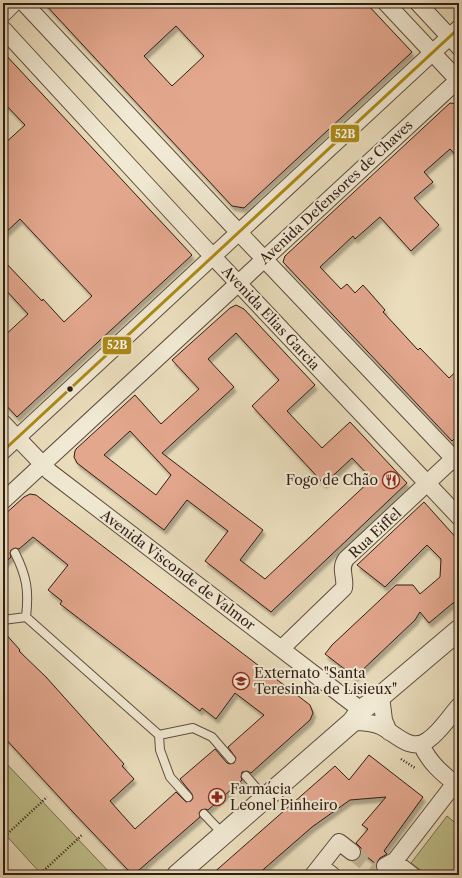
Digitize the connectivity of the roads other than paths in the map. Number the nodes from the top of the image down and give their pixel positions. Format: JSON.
{"nodes":[{"id":1,"x":14,"y":3,"type":"edge"},
{"id":2,"x":24,"y":3,"type":"edge"},
{"id":3,"x":386,"y":3,"type":"edge"},
{"id":4,"x":418,"y":3,"type":"edge"},
{"id":5,"x":3,"y":14,"type":"edge"},
{"id":6,"x":3,"y":29,"type":"edge"},
{"id":7,"x":456,"y":37,"type":"edge"},
{"id":8,"x":432,"y":53,"type":"junction"},
{"id":9,"x":459,"y":80,"type":"edge"},
{"id":10,"x":239,"y":232,"type":"junction"},
{"id":11,"x":213,"y":256,"type":"junction"},
{"id":12,"x":264,"y":258,"type":"junction"},
{"id":13,"x":238,"y":282,"type":"junction"},
{"id":14,"x":3,"y":423,"type":"edge"},
{"id":15,"x":17,"y":438,"type":"junction"},
{"id":16,"x":3,"y":451,"type":"edge"},
{"id":17,"x":457,"y":461,"type":"edge"},
{"id":18,"x":42,"y":464,"type":"junction"},
{"id":19,"x":428,"y":484,"type":"junction"},
{"id":20,"x":3,"y":501,"type":"edge"},
{"id":21,"x":459,"y":517,"type":"edge"},
{"id":22,"x":15,"y":553,"type":"dead end"},
{"id":23,"x":26,"y":617,"type":"junction"},
{"id":24,"x":3,"y":620,"type":"edge"},
{"id":25,"x":458,"y":631,"type":"edge"},
{"id":26,"x":281,"y":649,"type":"junction"},
{"id":27,"x":381,"y":696,"type":"junction"},
{"id":28,"x":459,"y":706,"type":"edge"},
{"id":29,"x":356,"y":716,"type":"junction"},
{"id":30,"x":389,"y":732,"type":"junction"},
{"id":31,"x":159,"y":735,"type":"junction"},
{"id":32,"x":421,"y":744,"type":"junction"},
{"id":33,"x":231,"y":759,"type":"dead end"},
{"id":34,"x":246,"y":776,"type":"dead end"},
{"id":35,"x":458,"y":783,"type":"edge"},
{"id":36,"x":188,"y":797,"type":"dead end"},
{"id":37,"x":264,"y":798,"type":"junction"},
{"id":38,"x":204,"y":814,"type":"dead end"},
{"id":39,"x":223,"y":834,"type":"junction"},
{"id":40,"x":352,"y":852,"type":"tunnel mouth"},
{"id":41,"x":394,"y":861,"type":"junction"},
{"id":42,"x":322,"y":872,"type":"edge"},
{"id":43,"x":380,"y":873,"type":"edge"},
{"id":44,"x":176,"y":875,"type":"edge"},
{"id":45,"x":412,"y":875,"type":"edge"}],
"edges":[{"from":1,"to":5,"type":"street"},
{"from":2,"to":10,"type":"street"},
{"from":3,"to":8,"type":"street"},
{"from":4,"to":7,"type":"street"},
{"from":6,"to":11,"type":"street","name":"Avenida Elias Garcia"},
{"from":7,"to":8,"type":"street"},
{"from":8,"to":9,"type":"street"},
{"from":8,"to":10,"type":"street"},
{"from":9,"to":12,"type":"street","name":"Avenida Defensores de Chaves"},
{"from":10,"to":11,"type":"street"},
{"from":10,"to":12,"type":"street"},
{"from":11,"to":13,"type":"street","name":"Avenida Elias Garcia"},
{"from":11,"to":15,"type":"street"},
{"from":12,"to":13,"type":"street","name":"Avenida Defensores de Chaves"},
{"from":12,"to":17,"type":"street"},
{"from":13,"to":18,"type":"street","name":"Avenida Defensores de Chaves"},
{"from":13,"to":19,"type":"street","name":"Avenida Elias Garcia"},
{"from":14,"to":15,"type":"street","name":"Avenida Visconde de Valmor"},
{"from":15,"to":16,"type":"street"},
{"from":15,"to":18,"type":"street","name":"Avenida Visconde de Valmor"},
{"from":17,"to":19,"type":"street","name":"Rua Eiffel"},
{"from":18,"to":20,"type":"street","name":"Avenida Defensores de Chaves"},
{"from":18,"to":26,"type":"street","name":"Avenida Visconde de Valmor"},
{"from":19,"to":21,"type":"street","name":"Avenida Elias Garcia"},
{"from":19,"to":26,"type":"street","name":"Rua Eiffel"},
{"from":22,"to":23,"type":"lane"},
{"from":23,"to":24,"type":"lane"},
{"from":23,"to":31,"type":"lane"},
{"from":25,"to":27,"type":"street"},
{"from":26,"to":29,"type":"street","name":"Avenida Visconde de Valmor"},
{"from":27,"to":29,"type":"street"},
{"from":27,"to":30,"type":"street"},
{"from":28,"to":32,"type":"street"},
{"from":29,"to":30,"type":"street"},
{"from":29,"to":37,"type":"street"},
{"from":30,"to":32,"type":"street"},
{"from":31,"to":33,"type":"lane"},
{"from":31,"to":36,"type":"lane"},
{"from":32,"to":35,"type":"street"},
{"from":34,"to":37,"type":"lane"},
{"from":35,"to":41,"type":"street"},
{"from":37,"to":39,"type":"street"},
{"from":38,"to":39,"type":"lane"},
{"from":39,"to":44,"type":"street"},
{"from":40,"to":42,"type":"street"},
{"from":41,"to":43,"type":"street"},
{"from":41,"to":45,"type":"street"}]}
